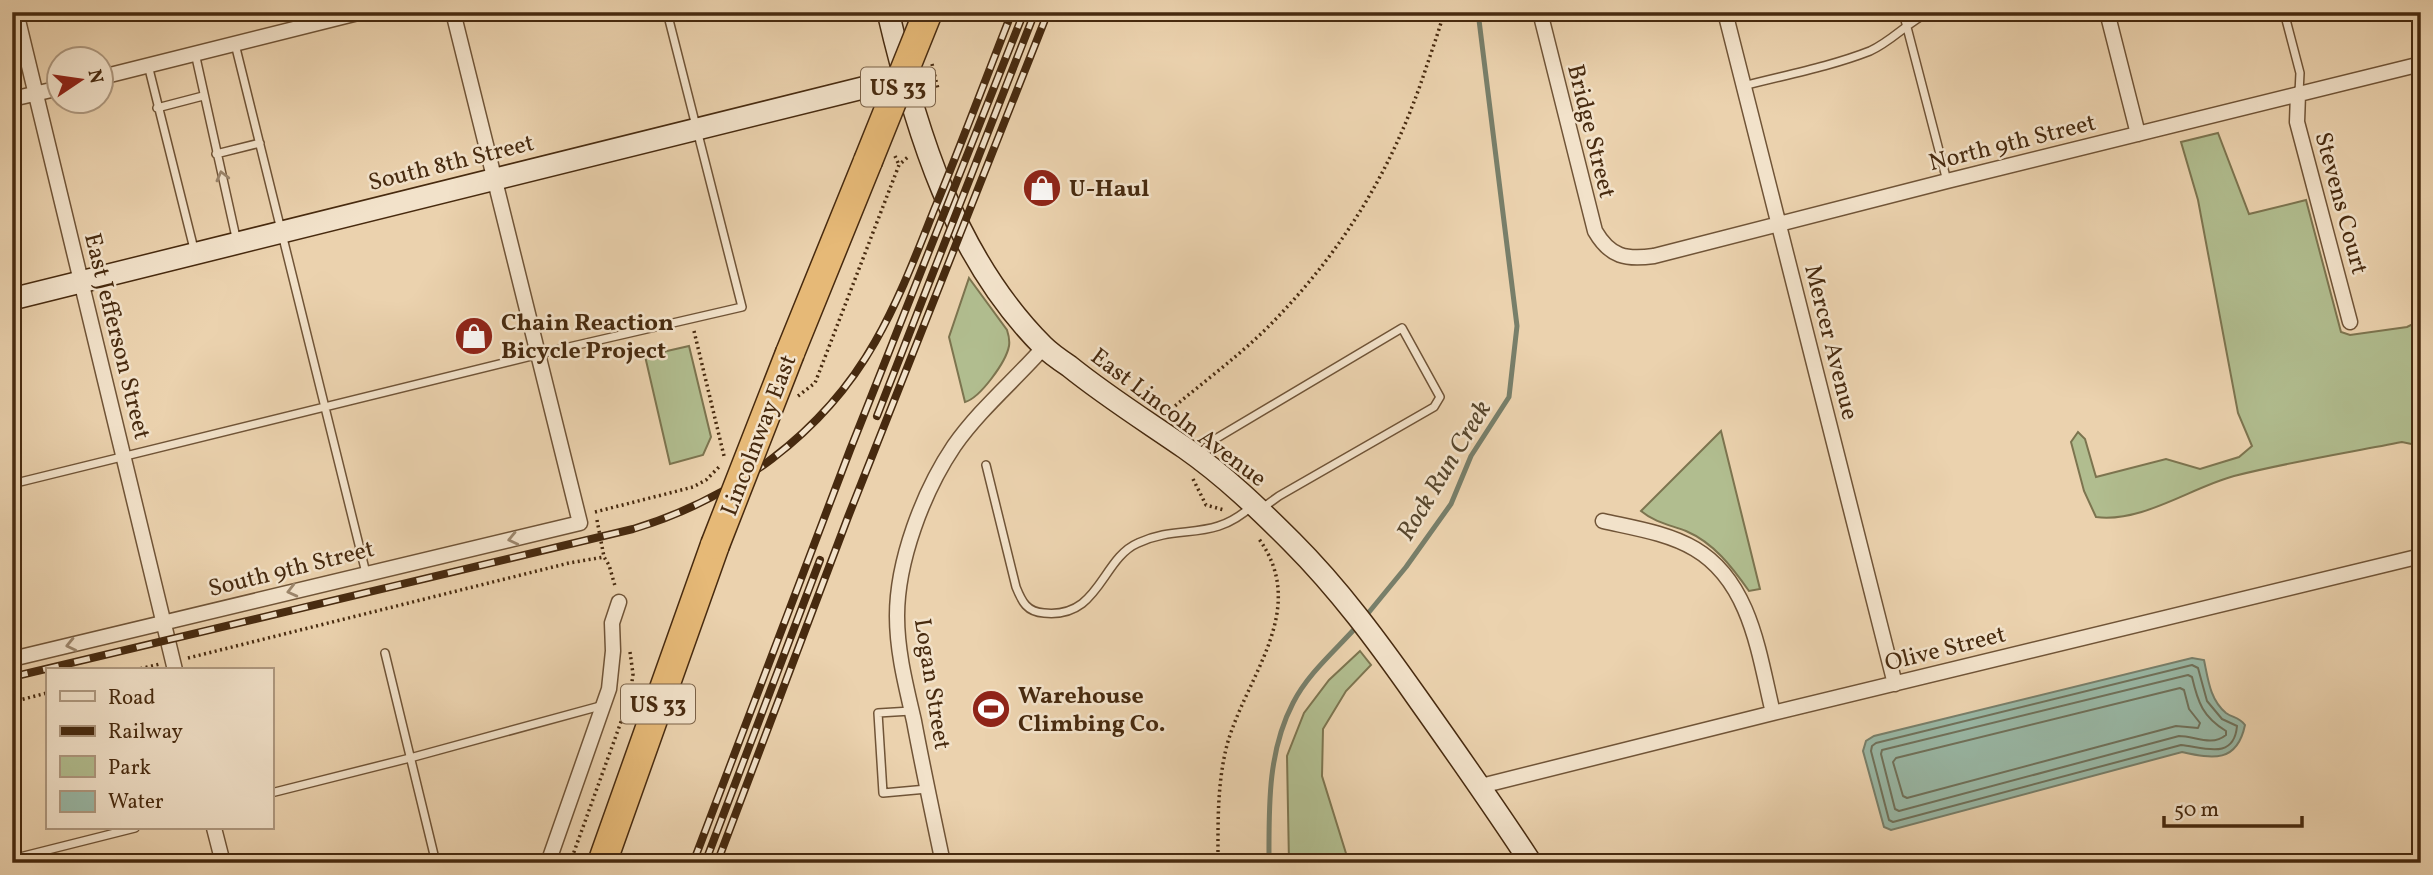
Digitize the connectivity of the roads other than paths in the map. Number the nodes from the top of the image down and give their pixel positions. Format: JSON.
{"nodes":[{"id":1,"x":16,"y":12,"type":"edge"},
{"id":2,"x":362,"y":12,"type":"edge"},
{"id":3,"x":453,"y":12,"type":"edge"},
{"id":4,"x":667,"y":12,"type":"edge"},
{"id":5,"x":888,"y":12,"type":"edge"},
{"id":6,"x":928,"y":12,"type":"edge"},
{"id":7,"x":1540,"y":12,"type":"edge"},
{"id":8,"x":1725,"y":12,"type":"edge"},
{"id":9,"x":1903,"y":12,"type":"edge"},
{"id":10,"x":1929,"y":12,"type":"edge"},
{"id":11,"x":2106,"y":12,"type":"edge"},
{"id":12,"x":2284,"y":12,"type":"edge"},
{"id":13,"x":1907,"y":28,"type":"junction"},
{"id":14,"x":235,"y":43,"type":"junction"},
{"id":15,"x":195,"y":53,"type":"junction"},
{"id":16,"x":2421,"y":64,"type":"edge"},
{"id":17,"x":148,"y":65,"type":"junction"},
{"id":18,"x":116,"y":73,"type":"edge"},
{"id":19,"x":904,"y":78,"type":"junction"},
{"id":20,"x":1743,"y":86,"type":"junction"},
{"id":21,"x":46,"y":91,"type":"edge"},
{"id":22,"x":36,"y":93,"type":"junction"},
{"id":23,"x":2298,"y":94,"type":"junction"},
{"id":24,"x":203,"y":96,"type":"junction"},
{"id":25,"x":12,"y":99,"type":"edge"},
{"id":26,"x":158,"y":108,"type":"junction"},
{"id":27,"x":697,"y":130,"type":"junction"},
{"id":28,"x":2138,"y":134,"type":"junction"},
{"id":29,"x":260,"y":143,"type":"junction"},
{"id":30,"x":216,"y":154,"type":"junction"},
{"id":31,"x":495,"y":178,"type":"junction"},
{"id":32,"x":1947,"y":181,"type":"junction"},
{"id":33,"x":1779,"y":225,"type":"junction"},
{"id":34,"x":282,"y":231,"type":"junction"},
{"id":35,"x":237,"y":243,"type":"junction"},
{"id":36,"x":195,"y":253,"type":"junction"},
{"id":37,"x":1615,"y":253,"type":"joint"},
{"id":38,"x":81,"y":282,"type":"junction"},
{"id":39,"x":12,"y":299,"type":"edge"},
{"id":40,"x":2350,"y":321,"type":"dead end"},
{"id":41,"x":1044,"y":347,"type":"junction"},
{"id":42,"x":538,"y":354,"type":"junction"},
{"id":43,"x":324,"y":408,"type":"junction"},
{"id":44,"x":1196,"y":456,"type":"junction"},
{"id":45,"x":124,"y":457,"type":"junction"},
{"id":46,"x":986,"y":466,"type":"dead end"},
{"id":47,"x":12,"y":484,"type":"edge"},
{"id":48,"x":1257,"y":507,"type":"junction"},
{"id":49,"x":1603,"y":521,"type":"dead end"},
{"id":50,"x":2421,"y":556,"type":"edge"},
{"id":51,"x":366,"y":573,"type":"junction"},
{"id":52,"x":619,"y":602,"type":"dead end"},
{"id":53,"x":163,"y":623,"type":"junction"},
{"id":54,"x":385,"y":653,"type":"dead end"},
{"id":55,"x":12,"y":659,"type":"edge"},
{"id":56,"x":174,"y":666,"type":"edge"},
{"id":57,"x":1895,"y":684,"type":"junction"},
{"id":58,"x":604,"y":705,"type":"junction"},
{"id":59,"x":911,"y":711,"type":"junction"},
{"id":60,"x":1773,"y":713,"type":"junction"},
{"id":61,"x":411,"y":758,"type":"junction"},
{"id":62,"x":1481,"y":786,"type":"junction"},
{"id":63,"x":928,"y":789,"type":"junction"},
{"id":64,"x":273,"y":792,"type":"edge"},
{"id":65,"x":127,"y":830,"type":"edge"},
{"id":66,"x":215,"y":830,"type":"edge"},
{"id":67,"x":12,"y":859,"type":"edge"},
{"id":68,"x":223,"y":863,"type":"edge"},
{"id":69,"x":436,"y":863,"type":"edge"},
{"id":70,"x":548,"y":863,"type":"edge"},
{"id":71,"x":603,"y":863,"type":"edge"},
{"id":72,"x":943,"y":863,"type":"edge"},
{"id":73,"x":1531,"y":863,"type":"edge"}],
"edges":[{"from":1,"to":22,"type":"street","name":"East Jefferson Street"},
{"from":2,"to":14,"type":"street"},
{"from":3,"to":31,"type":"street"},
{"from":4,"to":27,"type":"lane"},
{"from":5,"to":19,"type":"main road","name":"East Lincoln Avenue"},
{"from":6,"to":71,"type":"highway","name":"Lincolnway East","number":"US 33","bridge":true},
{"from":7,"to":37,"type":"street","name":"Bridge Street"},
{"from":8,"to":20,"type":"street","name":"Mercer Avenue"},
{"from":9,"to":13,"type":"lane"},
{"from":10,"to":13,"type":"lane"},
{"from":11,"to":28,"type":"street"},
{"from":12,"to":23,"type":"lane"},
{"from":13,"to":20,"type":"lane"},
{"from":13,"to":32,"type":"lane"},
{"from":14,"to":15,"type":"street"},
{"from":14,"to":29,"type":"lane"},
{"from":15,"to":17,"type":"street"},
{"from":15,"to":24,"type":"lane"},
{"from":16,"to":23,"type":"street","name":"North 9th Street"},
{"from":17,"to":18,"type":"street"},
{"from":17,"to":26,"type":"lane"},
{"from":19,"to":27,"type":"main road","name":"South 8th Street"},
{"from":19,"to":41,"type":"main road","name":"East Lincoln Avenue"},
{"from":20,"to":33,"type":"street","name":"Mercer Avenue"},
{"from":21,"to":22,"type":"street"},
{"from":22,"to":25,"type":"street"},
{"from":22,"to":38,"type":"street","name":"East Jefferson Street"},
{"from":23,"to":28,"type":"street","name":"North 9th Street"},
{"from":23,"to":40,"type":"street","name":"Stevens Court"},
{"from":24,"to":26,"type":"lane"},
{"from":24,"to":30,"type":"lane"},
{"from":26,"to":36,"type":"lane"},
{"from":27,"to":31,"type":"main road","name":"South 8th Street"},
{"from":27,"to":42,"type":"lane"},
{"from":28,"to":32,"type":"street","name":"North 9th Street"},
{"from":29,"to":30,"type":"lane"},
{"from":29,"to":34,"type":"lane"},
{"from":35,"to":30,"type":"lane","one_way":true},
{"from":31,"to":34,"type":"main road","name":"South 8th Street"},
{"from":31,"to":42,"type":"street"},
{"from":32,"to":33,"type":"street","name":"North 9th Street"},
{"from":33,"to":37,"type":"street","name":"North 9th Street"},
{"from":33,"to":57,"type":"street","name":"Mercer Avenue"},
{"from":34,"to":35,"type":"main road","name":"South 8th Street"},
{"from":34,"to":43,"type":"lane"},
{"from":35,"to":36,"type":"main road","name":"South 8th Street"},
{"from":36,"to":38,"type":"main road","name":"South 8th Street"},
{"from":38,"to":39,"type":"main road","name":"South 8th Street"},
{"from":38,"to":45,"type":"street","name":"East Jefferson Street"},
{"from":41,"to":44,"type":"main road","name":"East Lincoln Avenue"},
{"from":41,"to":59,"type":"street","name":"Logan Street"},
{"from":42,"to":43,"type":"lane"},
{"from":42,"to":51,"type":"street","name":"South 9th Street","one_way":true},
{"from":43,"to":45,"type":"lane"},
{"from":43,"to":51,"type":"lane"},
{"from":44,"to":48,"type":"main road","name":"East Lincoln Avenue"},
{"from":44,"to":48,"type":"lane"},
{"from":45,"to":47,"type":"lane"},
{"from":45,"to":53,"type":"street","name":"East Jefferson Street"},
{"from":46,"to":48,"type":"lane"},
{"from":48,"to":62,"type":"main road","name":"East Lincoln Avenue"},
{"from":49,"to":60,"type":"street"},
{"from":50,"to":57,"type":"street","name":"Olive Street"},
{"from":51,"to":53,"type":"street","name":"South 9th Street","one_way":true},
{"from":52,"to":58,"type":"street"},
{"from":53,"to":55,"type":"street","name":"South 9th Street","one_way":true},
{"from":53,"to":56,"type":"street","name":"East Jefferson Street"},
{"from":54,"to":61,"type":"lane"},
{"from":57,"to":60,"type":"street","name":"Olive Street"},
{"from":58,"to":61,"type":"lane"},
{"from":58,"to":70,"type":"street"},
{"from":59,"to":63,"type":"street","name":"Logan Street"},
{"from":59,"to":63,"type":"lane"},
{"from":60,"to":62,"type":"street","name":"Olive Street"},
{"from":61,"to":64,"type":"lane"},
{"from":61,"to":69,"type":"lane"},
{"from":62,"to":73,"type":"main road","name":"East Lincoln Avenue"},
{"from":63,"to":72,"type":"street","name":"Logan Street"},
{"from":65,"to":67,"type":"lane"},
{"from":66,"to":68,"type":"street"}]}
